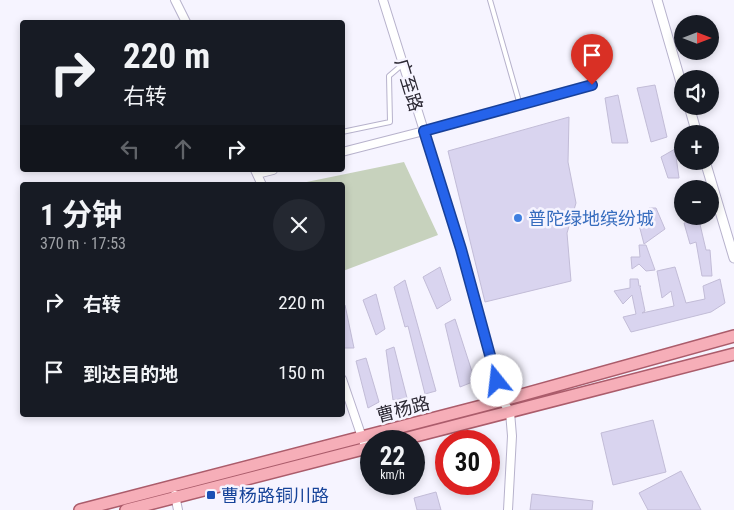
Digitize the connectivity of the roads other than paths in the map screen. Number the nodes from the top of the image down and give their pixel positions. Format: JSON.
{"nodes":[{"id":1,"x":175,"y":0,"type":"edge"},
{"id":2,"x":383,"y":0,"type":"edge"},
{"id":3,"x":490,"y":0,"type":"edge"},
{"id":4,"x":657,"y":0,"type":"edge"},
{"id":5,"x":185,"y":20,"type":"edge"},
{"id":6,"x":403,"y":64,"type":"junction"},
{"id":7,"x":677,"y":70,"type":"edge"},
{"id":8,"x":592,"y":85,"type":"dead end"},
{"id":9,"x":520,"y":105,"type":"junction"},
{"id":10,"x":345,"y":131,"type":"edge"},
{"id":11,"x":424,"y":131,"type":"junction"},
{"id":12,"x":345,"y":151,"type":"edge"},
{"id":13,"x":708,"y":170,"type":"edge"},
{"id":14,"x":734,"y":258,"type":"edge"},
{"id":15,"x":734,"y":336,"type":"edge"},
{"id":16,"x":734,"y":354,"type":"edge"},
{"id":17,"x":345,"y":387,"type":"edge"},
{"id":18,"x":502,"y":400,"type":"junction"},
{"id":19,"x":510,"y":412,"type":"junction"},
{"id":20,"x":361,"y":430,"type":"edge"},
{"id":21,"x":412,"y":430,"type":"edge"},
{"id":22,"x":425,"y":434,"type":"edge"},
{"id":23,"x":360,"y":447,"type":"edge"},
{"id":24,"x":174,"y":492,"type":"junction"},
{"id":25,"x":80,"y":510,"type":"edge"},
{"id":26,"x":126,"y":510,"type":"edge"},
{"id":27,"x":178,"y":510,"type":"edge"},
{"id":28,"x":508,"y":510,"type":"edge"}],
"edges":[{"from":1,"to":5,"type":"street"},
{"from":2,"to":6,"type":"street","name":"广至路"},
{"from":3,"to":9,"type":"lane"},
{"from":4,"to":7,"type":"street"},
{"from":6,"to":10,"type":"lane"},
{"from":6,"to":11,"type":"street","name":"广至路"},
{"from":8,"to":9,"type":"lane"},
{"from":9,"to":11,"type":"lane"},
{"from":11,"to":12,"type":"street"},
{"from":11,"to":18,"type":"street","name":"广至路"},
{"from":13,"to":14,"type":"street"},
{"from":15,"to":18,"type":"main road","name":"曹杨路"},
{"from":16,"to":19,"type":"main road","name":"曹杨路"},
{"from":17,"to":20,"type":"street"},
{"from":18,"to":19,"type":"street","name":"广至路"},
{"from":18,"to":21,"type":"main road","name":"曹杨路"},
{"from":19,"to":22,"type":"main road","name":"曹杨路"},
{"from":19,"to":28,"type":"street"},
{"from":23,"to":24,"type":"main road","name":"曹杨路"},
{"from":24,"to":25,"type":"main road","name":"曹杨路"},
{"from":24,"to":26,"type":"main road","name":"曹杨路"},
{"from":24,"to":27,"type":"street"}]}
